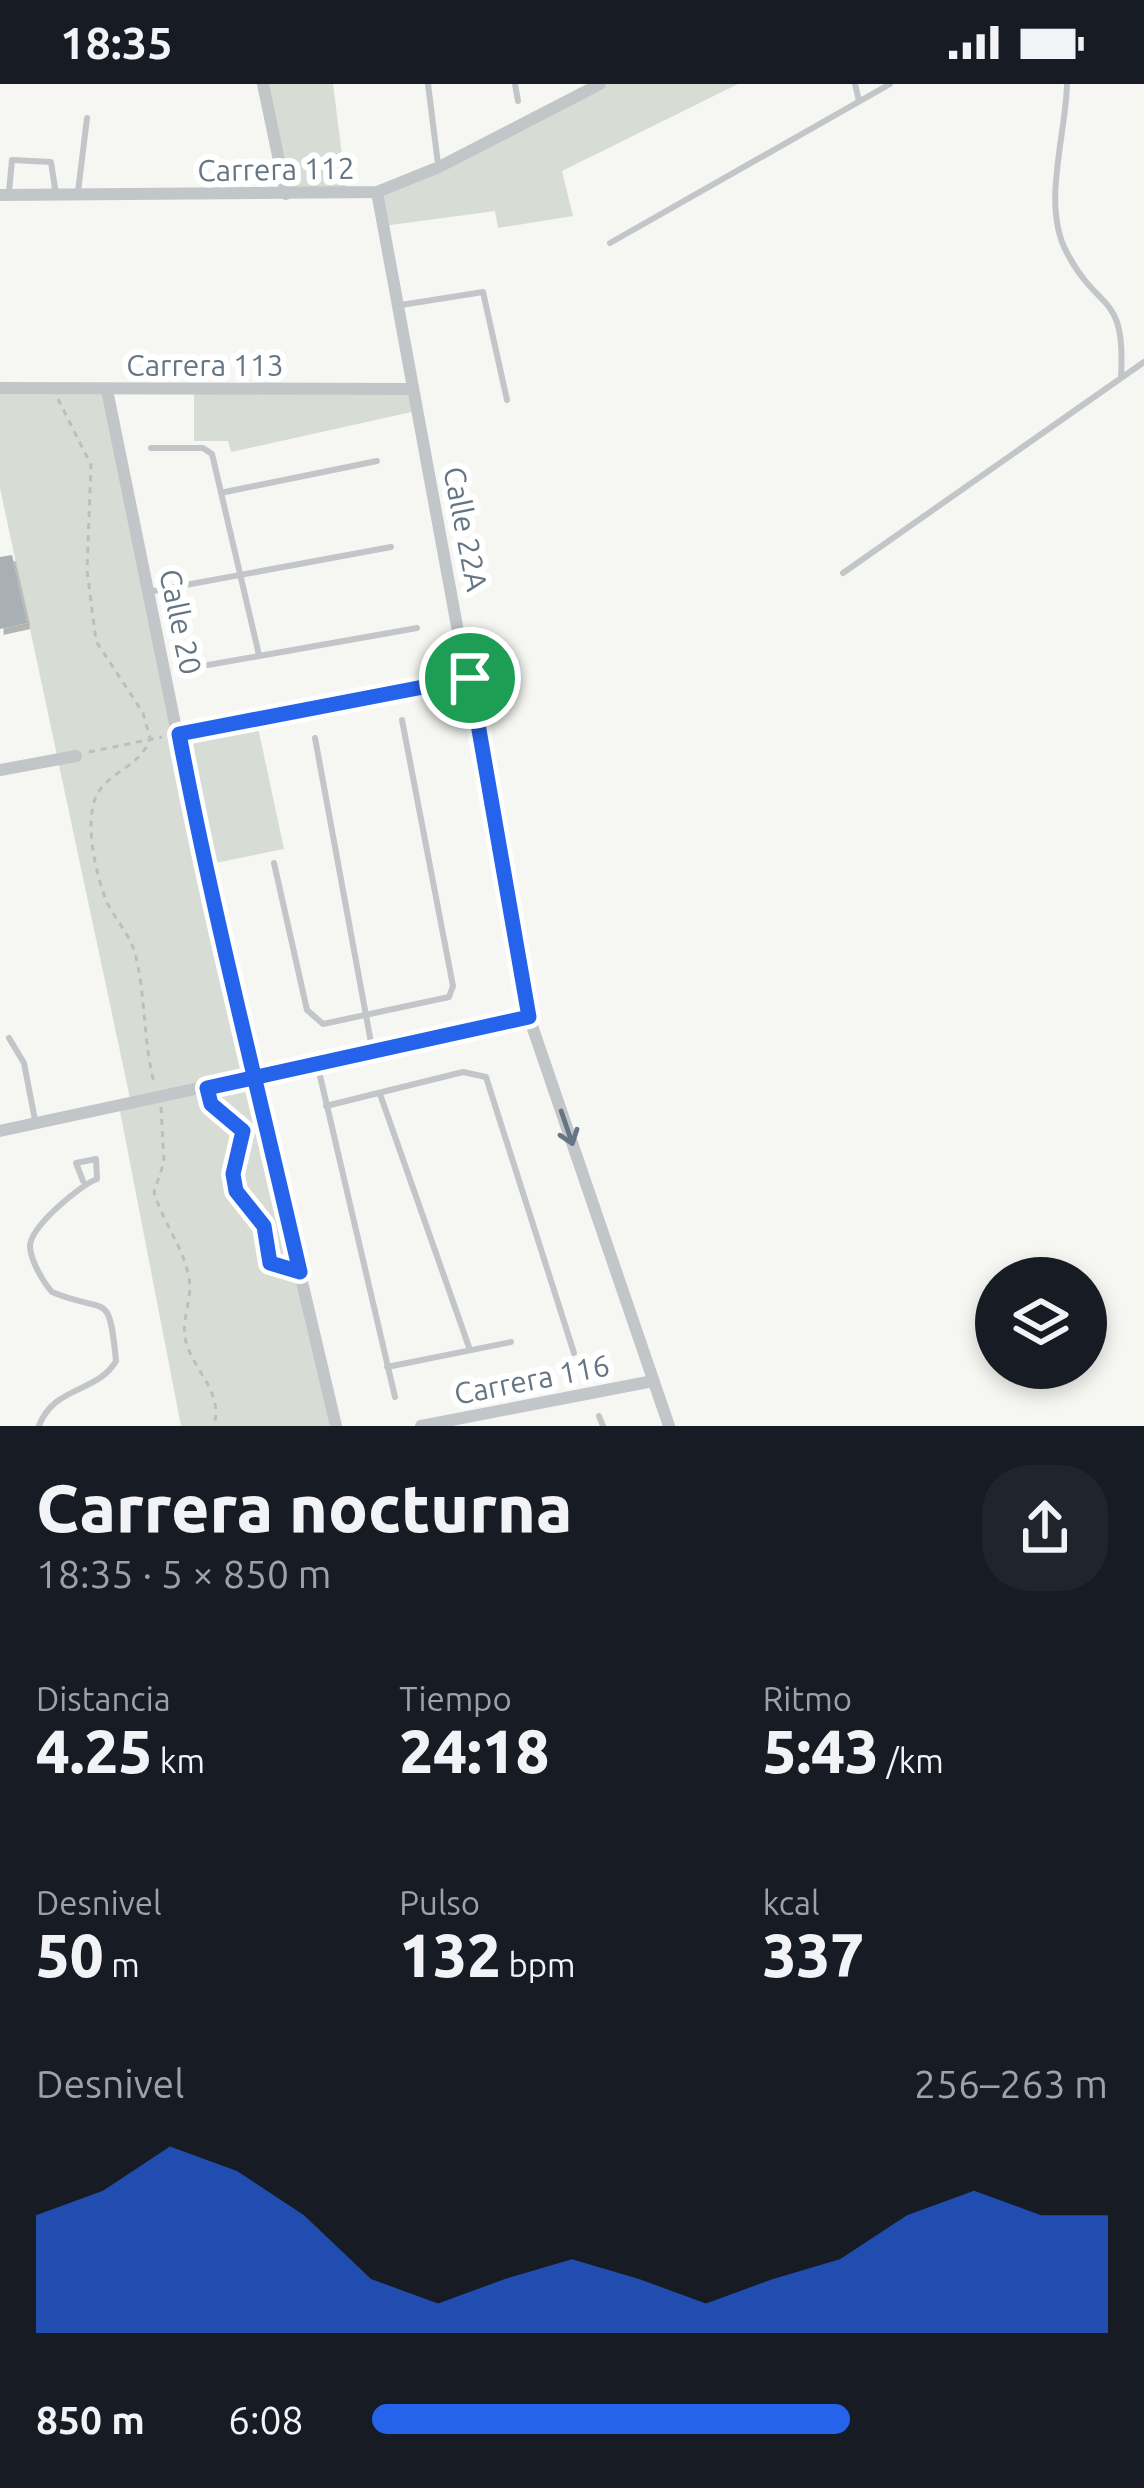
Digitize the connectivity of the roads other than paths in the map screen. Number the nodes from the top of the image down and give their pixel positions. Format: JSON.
{"nodes":[{"id":1,"x":263,"y":84,"type":"edge"},
{"id":2,"x":428,"y":84,"type":"edge"},
{"id":3,"x":515,"y":84,"type":"edge"},
{"id":4,"x":600,"y":84,"type":"edge"},
{"id":5,"x":855,"y":84,"type":"edge"},
{"id":6,"x":890,"y":84,"type":"edge"},
{"id":7,"x":1067,"y":84,"type":"edge"},
{"id":8,"x":572,"y":91,"type":"edge"},
{"id":9,"x":518,"y":101,"type":"dead end"},
{"id":10,"x":860,"y":101,"type":"junction"},
{"id":11,"x":87,"y":118,"type":"dead end"},
{"id":12,"x":439,"y":167,"type":"junction"},
{"id":13,"x":377,"y":192,"type":"junction"},
{"id":14,"x":286,"y":194,"type":"junction"},
{"id":15,"x":5,"y":195,"type":"edge"},
{"id":16,"x":56,"y":195,"type":"junction"},
{"id":17,"x":78,"y":195,"type":"junction"},
{"id":18,"x":610,"y":243,"type":"dead end"},
{"id":19,"x":396,"y":306,"type":"junction"},
{"id":20,"x":1144,"y":362,"type":"edge"},
{"id":21,"x":1121,"y":377,"type":"junction"},
{"id":22,"x":0,"y":388,"type":"edge"},
{"id":23,"x":410,"y":389,"type":"junction"},
{"id":24,"x":107,"y":390,"type":"junction"},
{"id":25,"x":507,"y":400,"type":"dead end"},
{"id":26,"x":151,"y":448,"type":"dead end"},
{"id":27,"x":376,"y":461,"type":"dead end"},
{"id":28,"x":225,"y":492,"type":"junction"},
{"id":29,"x":392,"y":547,"type":"dead end"},
{"id":30,"x":843,"y":573,"type":"dead end"},
{"id":31,"x":241,"y":574,"type":"junction"},
{"id":32,"x":148,"y":592,"type":"junction"},
{"id":33,"x":416,"y":628,"type":"dead end"},
{"id":34,"x":259,"y":655,"type":"junction"},
{"id":35,"x":208,"y":665,"type":"dead end"},
{"id":36,"x":470,"y":678,"type":"junction"},
{"id":37,"x":402,"y":721,"type":"dead end"},
{"id":38,"x":179,"y":734,"type":"junction"},
{"id":39,"x":315,"y":738,"type":"dead end"},
{"id":40,"x":76,"y":756,"type":"road end"},
{"id":41,"x":0,"y":770,"type":"edge"},
{"id":42,"x":274,"y":863,"type":"dead end"},
{"id":43,"x":366,"y":1015,"type":"junction"},
{"id":44,"x":529,"y":1017,"type":"junction"},
{"id":45,"x":9,"y":1038,"type":"dead end"},
{"id":46,"x":373,"y":1051,"type":"junction"},
{"id":47,"x":317,"y":1064,"type":"junction"},
{"id":48,"x":256,"y":1077,"type":"junction"},
{"id":49,"x":380,"y":1094,"type":"junction"},
{"id":50,"x":326,"y":1106,"type":"junction"},
{"id":51,"x":36,"y":1123,"type":"junction"},
{"id":52,"x":0,"y":1131,"type":"edge"},
{"id":53,"x":83,"y":1181,"type":"junction"},
{"id":54,"x":512,"y":1342,"type":"dead end"},
{"id":55,"x":470,"y":1350,"type":"junction"},
{"id":56,"x":574,"y":1353,"type":"dead end"},
{"id":57,"x":387,"y":1366,"type":"junction"},
{"id":58,"x":653,"y":1381,"type":"junction"},
{"id":59,"x":395,"y":1397,"type":"dead end"},
{"id":60,"x":599,"y":1416,"type":"dead end"},
{"id":61,"x":39,"y":1426,"type":"edge"},
{"id":62,"x":336,"y":1426,"type":"edge"},
{"id":63,"x":421,"y":1426,"type":"edge"},
{"id":64,"x":603,"y":1426,"type":"edge"},
{"id":65,"x":669,"y":1426,"type":"edge"}],
"edges":[{"from":1,"to":14,"type":"street"},
{"from":2,"to":12,"type":"lane"},
{"from":3,"to":9,"type":"lane"},
{"from":4,"to":8,"type":"street","name":"Carrera 112"},
{"from":5,"to":10,"type":"lane"},
{"from":6,"to":10,"type":"lane"},
{"from":7,"to":21,"type":"lane"},
{"from":8,"to":12,"type":"street","name":"Carrera 112"},
{"from":10,"to":18,"type":"lane"},
{"from":11,"to":17,"type":"lane"},
{"from":12,"to":13,"type":"street","name":"Carrera 112"},
{"from":13,"to":14,"type":"street","name":"Carrera 112"},
{"from":13,"to":19,"type":"street","name":"Calle 22A"},
{"from":14,"to":17,"type":"street","name":"Carrera 112"},
{"from":15,"to":16,"type":"street","name":"Carrera 112"},
{"from":15,"to":16,"type":"lane"},
{"from":16,"to":17,"type":"street","name":"Carrera 112"},
{"from":19,"to":23,"type":"street","name":"Calle 22A"},
{"from":19,"to":25,"type":"lane"},
{"from":20,"to":21,"type":"lane"},
{"from":21,"to":30,"type":"lane"},
{"from":22,"to":24,"type":"street","name":"Carrera 113"},
{"from":23,"to":24,"type":"street","name":"Carrera 113"},
{"from":23,"to":36,"type":"street","name":"Calle 22A"},
{"from":24,"to":32,"type":"street","name":"Calle 20"},
{"from":26,"to":28,"type":"lane"},
{"from":27,"to":28,"type":"lane"},
{"from":28,"to":31,"type":"lane"},
{"from":29,"to":31,"type":"lane"},
{"from":31,"to":32,"type":"lane"},
{"from":31,"to":34,"type":"lane"},
{"from":32,"to":38,"type":"street","name":"Calle 20"},
{"from":33,"to":34,"type":"lane"},
{"from":34,"to":35,"type":"lane"},
{"from":36,"to":38,"type":"street"},
{"from":36,"to":44,"type":"street","name":"Calle 22A"},
{"from":37,"to":43,"type":"lane"},
{"from":38,"to":48,"type":"street","name":"Calle 20"},
{"from":39,"to":43,"type":"lane"},
{"from":40,"to":41,"type":"street"},
{"from":42,"to":43,"type":"lane"},
{"from":43,"to":46,"type":"lane"},
{"from":44,"to":46,"type":"street"},
{"from":44,"to":58,"type":"street","name":"Calle 22A","one_way":true},
{"from":45,"to":51,"type":"lane"},
{"from":46,"to":47,"type":"street"},
{"from":47,"to":48,"type":"street"},
{"from":47,"to":50,"type":"lane"},
{"from":48,"to":51,"type":"street"},
{"from":48,"to":62,"type":"street","name":"Calle 20"},
{"from":49,"to":50,"type":"lane"},
{"from":49,"to":55,"type":"lane"},
{"from":49,"to":56,"type":"lane"},
{"from":50,"to":57,"type":"lane"},
{"from":51,"to":52,"type":"street"},
{"from":53,"to":53,"type":"lane"},
{"from":53,"to":61,"type":"lane"},
{"from":54,"to":55,"type":"lane"},
{"from":55,"to":57,"type":"lane"},
{"from":57,"to":59,"type":"lane"},
{"from":58,"to":63,"type":"street","name":"Carrera 116"},
{"from":58,"to":65,"type":"street","name":"Calle 22A"},
{"from":60,"to":64,"type":"lane"}]}
